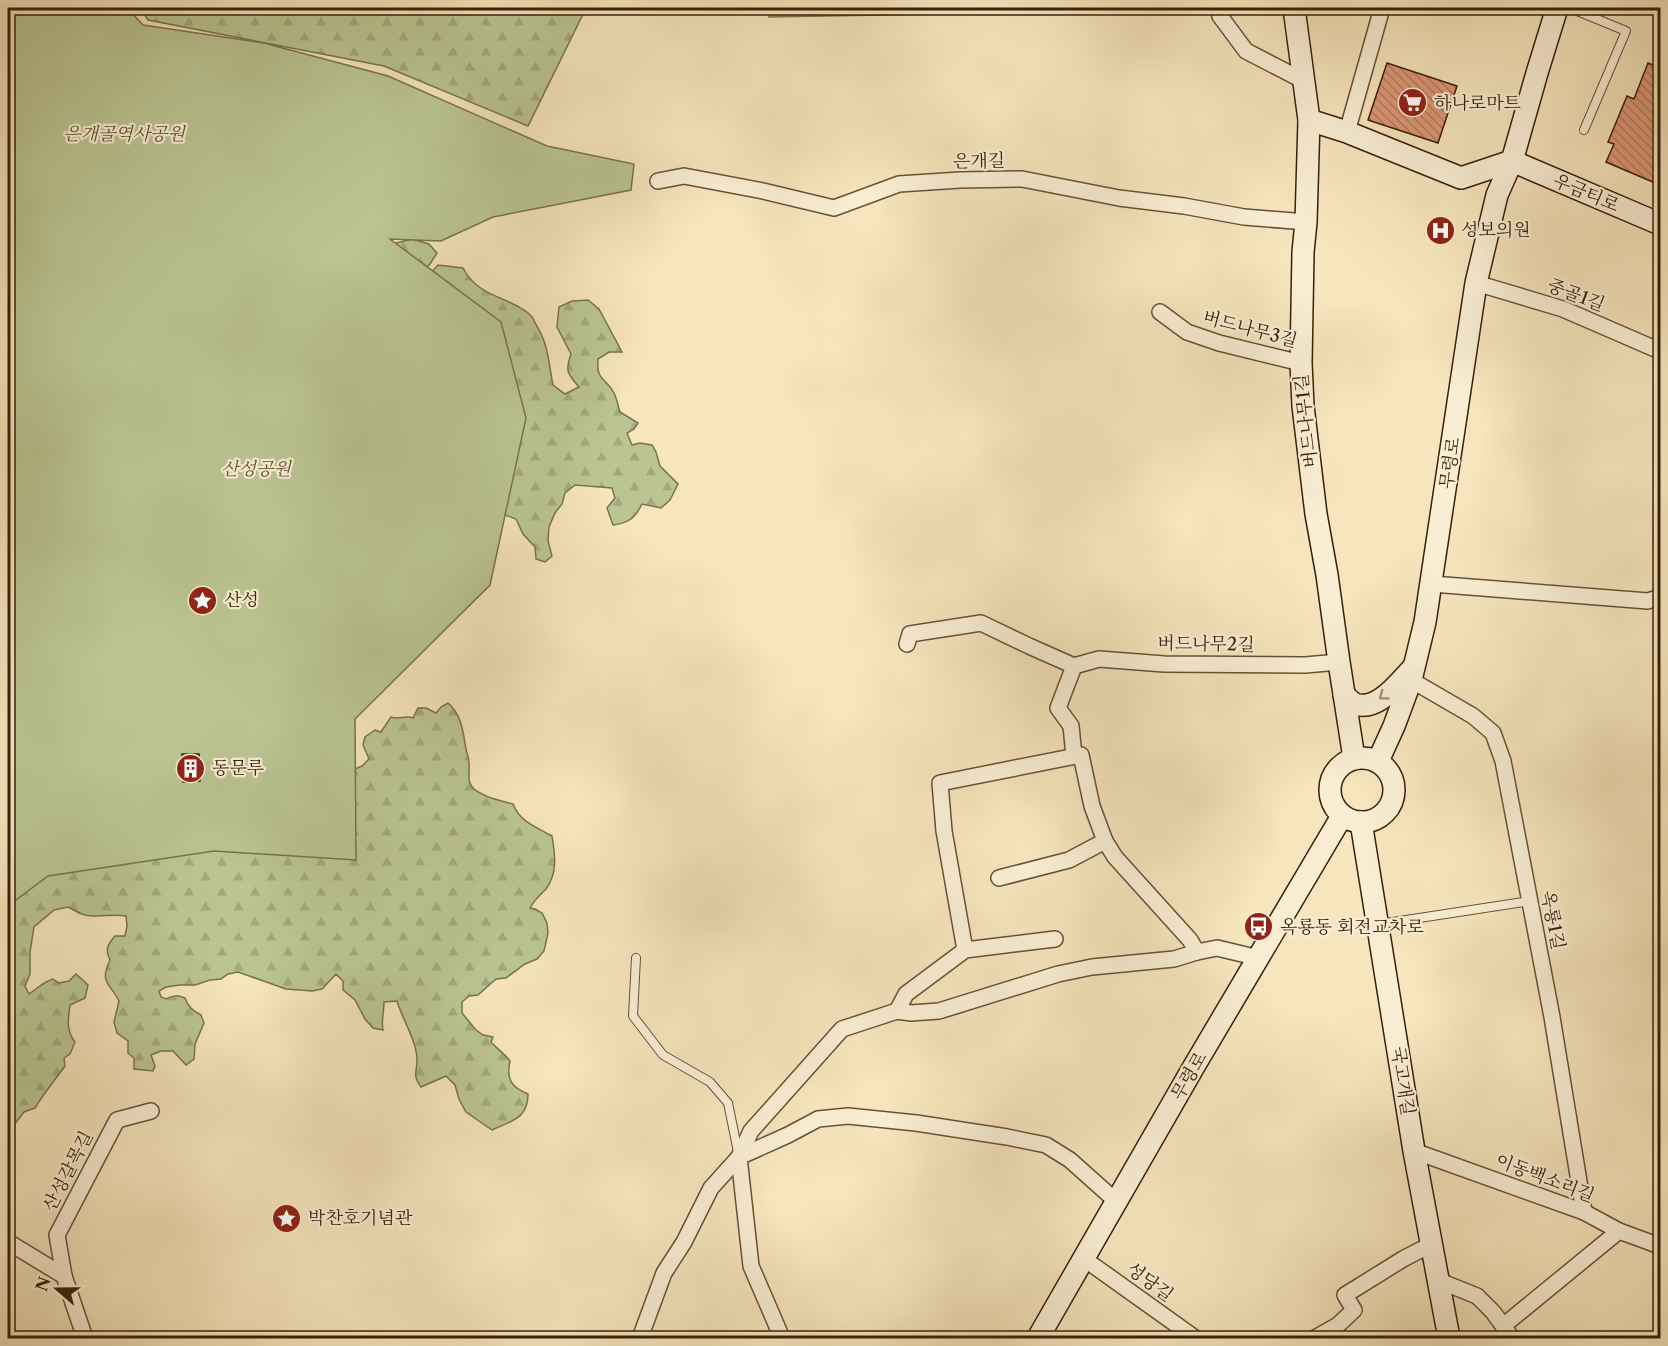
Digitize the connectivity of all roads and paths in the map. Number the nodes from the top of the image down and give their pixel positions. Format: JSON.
{"nodes":[{"id":1,"x":1218,"y":8,"type":"edge"},
{"id":2,"x":1294,"y":8,"type":"edge"},
{"id":3,"x":1382,"y":8,"type":"edge"},
{"id":4,"x":1557,"y":8,"type":"edge"},
{"id":5,"x":1569,"y":8,"type":"edge"},
{"id":6,"x":1304,"y":81,"type":"junction"},
{"id":7,"x":1309,"y":120,"type":"junction"},
{"id":8,"x":1584,"y":130,"type":"dead end"},
{"id":9,"x":1347,"y":132,"type":"junction"},
{"id":10,"x":1512,"y":161,"type":"junction"},
{"id":11,"x":658,"y":181,"type":"dead end"},
{"id":12,"x":1306,"y":222,"type":"junction"},
{"id":13,"x":1660,"y":224,"type":"edge"},
{"id":14,"x":1476,"y":283,"type":"junction"},
{"id":15,"x":1160,"y":312,"type":"dead end"},
{"id":16,"x":1660,"y":351,"type":"edge"},
{"id":17,"x":1301,"y":363,"type":"junction"},
{"id":18,"x":1432,"y":584,"type":"junction"},
{"id":19,"x":1660,"y":597,"type":"edge"},
{"id":20,"x":907,"y":644,"type":"dead end"},
{"id":21,"x":1339,"y":662,"type":"junction"},
{"id":22,"x":1074,"y":666,"type":"junction"},
{"id":23,"x":1413,"y":672,"type":"junction"},
{"id":24,"x":1344,"y":695,"type":"junction"},
{"id":25,"x":1074,"y":756,"type":"junction"},
{"id":26,"x":1354,"y":758,"type":"junction"},
{"id":27,"x":1378,"y":762,"type":"junction"},
{"id":28,"x":1352,"y":819,"type":"junction"},
{"id":29,"x":1105,"y":841,"type":"junction"},
{"id":30,"x":999,"y":878,"type":"dead end"},
{"id":31,"x":1530,"y":902,"type":"junction"},
{"id":32,"x":1378,"y":924,"type":"junction"},
{"id":33,"x":1055,"y":939,"type":"dead end"},
{"id":34,"x":965,"y":950,"type":"junction"},
{"id":35,"x":1197,"y":952,"type":"junction"},
{"id":36,"x":636,"y":958,"type":"dead end"},
{"id":37,"x":1258,"y":958,"type":"junction"},
{"id":38,"x":897,"y":1011,"type":"junction"},
{"id":39,"x":151,"y":1111,"type":"dead end"},
{"id":40,"x":1414,"y":1151,"type":"junction"},
{"id":41,"x":739,"y":1157,"type":"junction"},
{"id":42,"x":1117,"y":1202,"type":"junction"},
{"id":43,"x":1584,"y":1212,"type":"junction"},
{"id":44,"x":1619,"y":1231,"type":"junction"},
{"id":45,"x":8,"y":1242,"type":"edge"},
{"id":46,"x":1430,"y":1245,"type":"junction"},
{"id":47,"x":1660,"y":1246,"type":"edge"},
{"id":48,"x":1083,"y":1258,"type":"junction"},
{"id":49,"x":64,"y":1276,"type":"junction"},
{"id":50,"x":1437,"y":1280,"type":"junction"},
{"id":51,"x":1507,"y":1332,"type":"edge"},
{"id":52,"x":86,"y":1338,"type":"edge"},
{"id":53,"x":640,"y":1338,"type":"edge"},
{"id":54,"x":782,"y":1338,"type":"edge"},
{"id":55,"x":1038,"y":1338,"type":"edge"},
{"id":56,"x":1195,"y":1338,"type":"edge"},
{"id":57,"x":1315,"y":1338,"type":"edge"},
{"id":58,"x":1449,"y":1338,"type":"edge"}],
"edges":[{"from":1,"to":6,"type":"street"},
{"from":2,"to":6,"type":"main road","name":"버드나무1길"},
{"from":3,"to":9,"type":"street"},
{"from":4,"to":10,"type":"main road","name":"무령로"},
{"from":5,"to":8,"type":"lane"},
{"from":6,"to":7,"type":"main road","name":"버드나무1길"},
{"from":7,"to":9,"type":"main road"},
{"from":7,"to":12,"type":"main road","name":"버드나무1길"},
{"from":9,"to":10,"type":"main road"},
{"from":10,"to":13,"type":"main road","name":"우금티로"},
{"from":10,"to":14,"type":"main road","name":"무령로"},
{"from":11,"to":12,"type":"street","name":"은개길"},
{"from":12,"to":17,"type":"main road","name":"버드나무1길"},
{"from":14,"to":16,"type":"street","name":"중골1길"},
{"from":14,"to":18,"type":"main road","name":"무령로"},
{"from":15,"to":17,"type":"street","name":"버드나무3길"},
{"from":17,"to":21,"type":"main road","name":"버드나무1길"},
{"from":18,"to":19,"type":"street"},
{"from":18,"to":23,"type":"main road","name":"무령로"},
{"from":20,"to":22,"type":"street"},
{"from":21,"to":22,"type":"street","name":"버드나무2길"},
{"from":21,"to":24,"type":"main road","name":"버드나무1길"},
{"from":22,"to":25,"type":"street"},
{"from":23,"to":24,"type":"main road","one_way":true},
{"from":23,"to":27,"type":"main road","name":"무령로"},
{"from":23,"to":31,"type":"street","name":"옥룡1길"},
{"from":24,"to":26,"type":"main road","name":"버드나무1길"},
{"from":25,"to":29,"type":"street"},
{"from":25,"to":34,"type":"street"},
{"from":26,"to":27,"type":"main road"},
{"from":26,"to":28,"type":"main road"},
{"from":27,"to":28,"type":"main road"},
{"from":28,"to":32,"type":"main road","name":"국고개길"},
{"from":28,"to":37,"type":"main road","name":"무령로"},
{"from":29,"to":30,"type":"street"},
{"from":29,"to":35,"type":"street"},
{"from":31,"to":32,"type":"lane"},
{"from":31,"to":43,"type":"street","name":"옥룡1길"},
{"from":32,"to":40,"type":"main road","name":"국고개길"},
{"from":33,"to":34,"type":"street"},
{"from":34,"to":38,"type":"street"},
{"from":35,"to":37,"type":"street"},
{"from":35,"to":38,"type":"street"},
{"from":36,"to":41,"type":"lane"},
{"from":37,"to":42,"type":"main road","name":"무령로"},
{"from":38,"to":41,"type":"street"},
{"from":39,"to":49,"type":"street","name":"산성갈목길"},
{"from":40,"to":43,"type":"street","name":"이동백소리길"},
{"from":40,"to":46,"type":"main road","name":"국고개길"},
{"from":41,"to":42,"type":"street"},
{"from":41,"to":53,"type":"street"},
{"from":41,"to":54,"type":"street"},
{"from":42,"to":48,"type":"main road","name":"무령로"},
{"from":43,"to":44,"type":"street","name":"이동백소리길"},
{"from":44,"to":47,"type":"street","name":"이동백소리길"},
{"from":44,"to":51,"type":"street"},
{"from":45,"to":49,"type":"street"},
{"from":46,"to":50,"type":"main road","name":"국고개길"},
{"from":46,"to":57,"type":"street"},
{"from":48,"to":55,"type":"main road","name":"무령로"},
{"from":48,"to":56,"type":"street","name":"성당길"},
{"from":49,"to":52,"type":"street","name":"산성갈목길"},
{"from":50,"to":51,"type":"street"},
{"from":50,"to":58,"type":"main road","name":"국고개길"}]}
